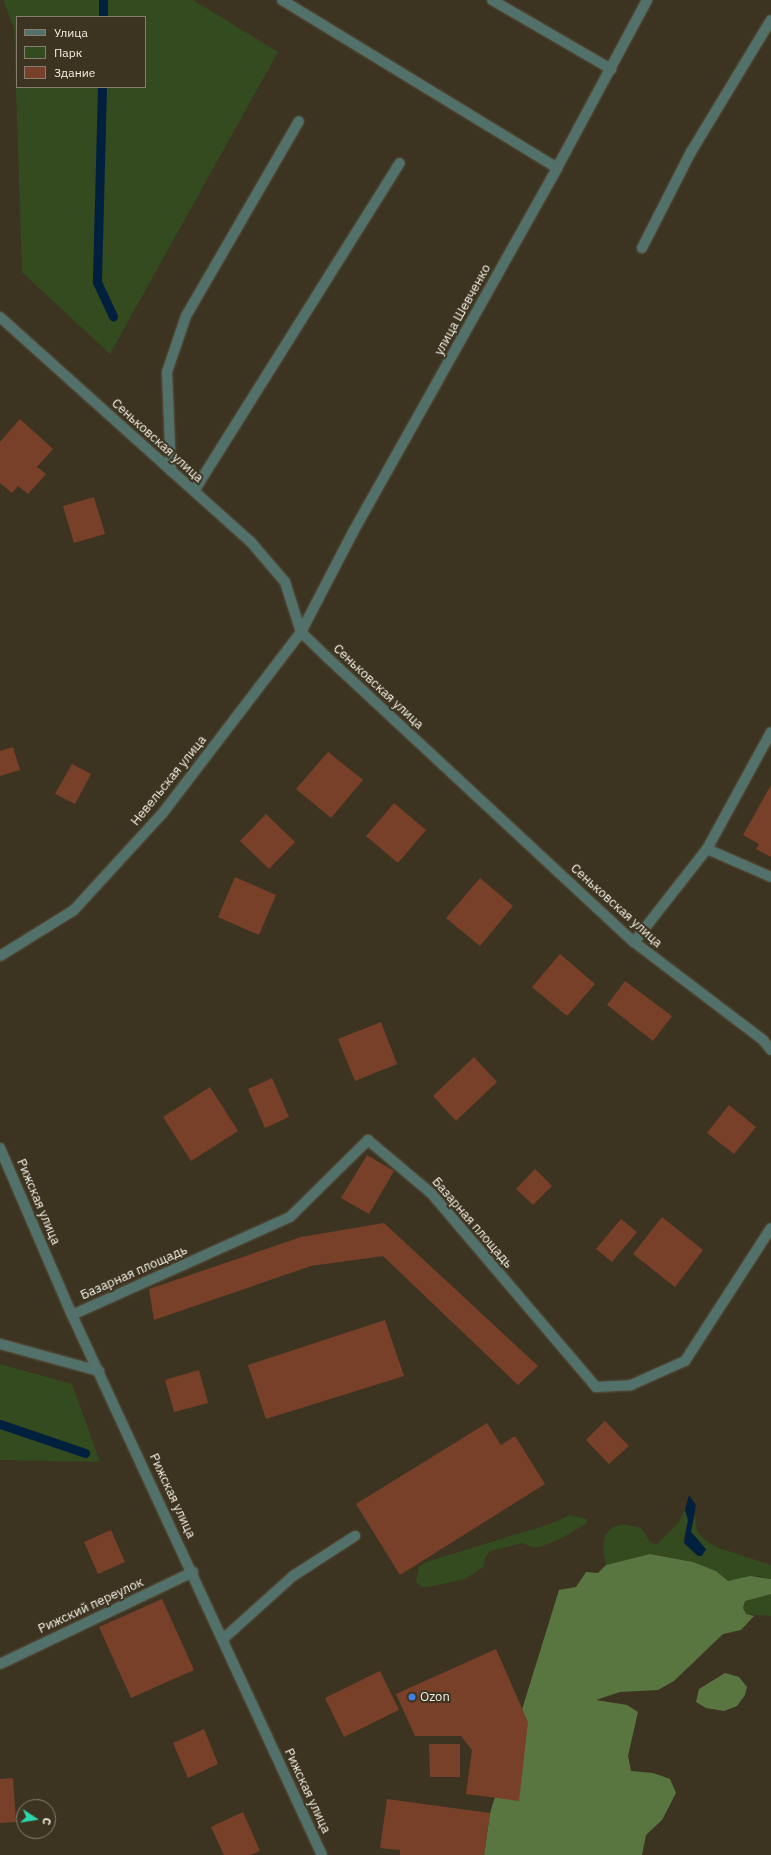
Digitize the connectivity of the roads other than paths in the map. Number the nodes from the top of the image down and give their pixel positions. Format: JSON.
{"nodes":[{"id":1,"x":282,"y":0,"type":"edge"},
{"id":2,"x":492,"y":0,"type":"edge"},
{"id":3,"x":647,"y":0,"type":"edge"},
{"id":4,"x":771,"y":20,"type":"edge"},
{"id":5,"x":610,"y":69,"type":"junction"},
{"id":6,"x":299,"y":121,"type":"dead end"},
{"id":7,"x":400,"y":164,"type":"dead end"},
{"id":8,"x":557,"y":168,"type":"junction"},
{"id":9,"x":642,"y":248,"type":"dead end"},
{"id":10,"x":0,"y":317,"type":"edge"},
{"id":11,"x":171,"y":471,"type":"junction"},
{"id":12,"x":194,"y":491,"type":"junction"},
{"id":13,"x":301,"y":632,"type":"junction"},
{"id":14,"x":771,"y":732,"type":"edge"},
{"id":15,"x":707,"y":849,"type":"junction"},
{"id":16,"x":771,"y":877,"type":"edge"},
{"id":17,"x":634,"y":942,"type":"junction"},
{"id":18,"x":0,"y":956,"type":"edge"},
{"id":19,"x":771,"y":1050,"type":"edge"},
{"id":20,"x":0,"y":1148,"type":"edge"},
{"id":21,"x":771,"y":1228,"type":"edge"},
{"id":22,"x":72,"y":1315,"type":"junction"},
{"id":23,"x":0,"y":1344,"type":"edge"},
{"id":24,"x":99,"y":1371,"type":"junction"},
{"id":25,"x":355,"y":1536,"type":"dead end"},
{"id":26,"x":193,"y":1572,"type":"junction"},
{"id":27,"x":223,"y":1639,"type":"junction"},
{"id":28,"x":0,"y":1664,"type":"edge"},
{"id":29,"x":322,"y":1855,"type":"edge"}],
"edges":[{"from":1,"to":8,"type":"street"},
{"from":2,"to":5,"type":"street"},
{"from":3,"to":5,"type":"street","name":"улица Шевченко"},
{"from":4,"to":9,"type":"street"},
{"from":5,"to":8,"type":"street","name":"улица Шевченко"},
{"from":6,"to":11,"type":"street"},
{"from":7,"to":12,"type":"street"},
{"from":8,"to":13,"type":"street","name":"улица Шевченко"},
{"from":10,"to":11,"type":"street","name":"Сеньковская улица"},
{"from":11,"to":12,"type":"street","name":"Сеньковская улица"},
{"from":12,"to":13,"type":"street","name":"Сеньковская улица"},
{"from":13,"to":17,"type":"street","name":"Сеньковская улица"},
{"from":13,"to":18,"type":"street","name":"Невельская улица"},
{"from":14,"to":15,"type":"street"},
{"from":15,"to":16,"type":"street"},
{"from":15,"to":17,"type":"street"},
{"from":17,"to":19,"type":"street","name":"Сеньковская улица"},
{"from":20,"to":22,"type":"street","name":"Рижская улица"},
{"from":21,"to":22,"type":"street","name":"Базарная площадь"},
{"from":22,"to":24,"type":"street","name":"Рижская улица"},
{"from":23,"to":24,"type":"street"},
{"from":24,"to":26,"type":"street","name":"Рижская улица"},
{"from":25,"to":27,"type":"street"},
{"from":26,"to":27,"type":"street","name":"Рижская улица"},
{"from":26,"to":28,"type":"street","name":"Рижский переулок"},
{"from":27,"to":29,"type":"street","name":"Рижская улица"}]}
